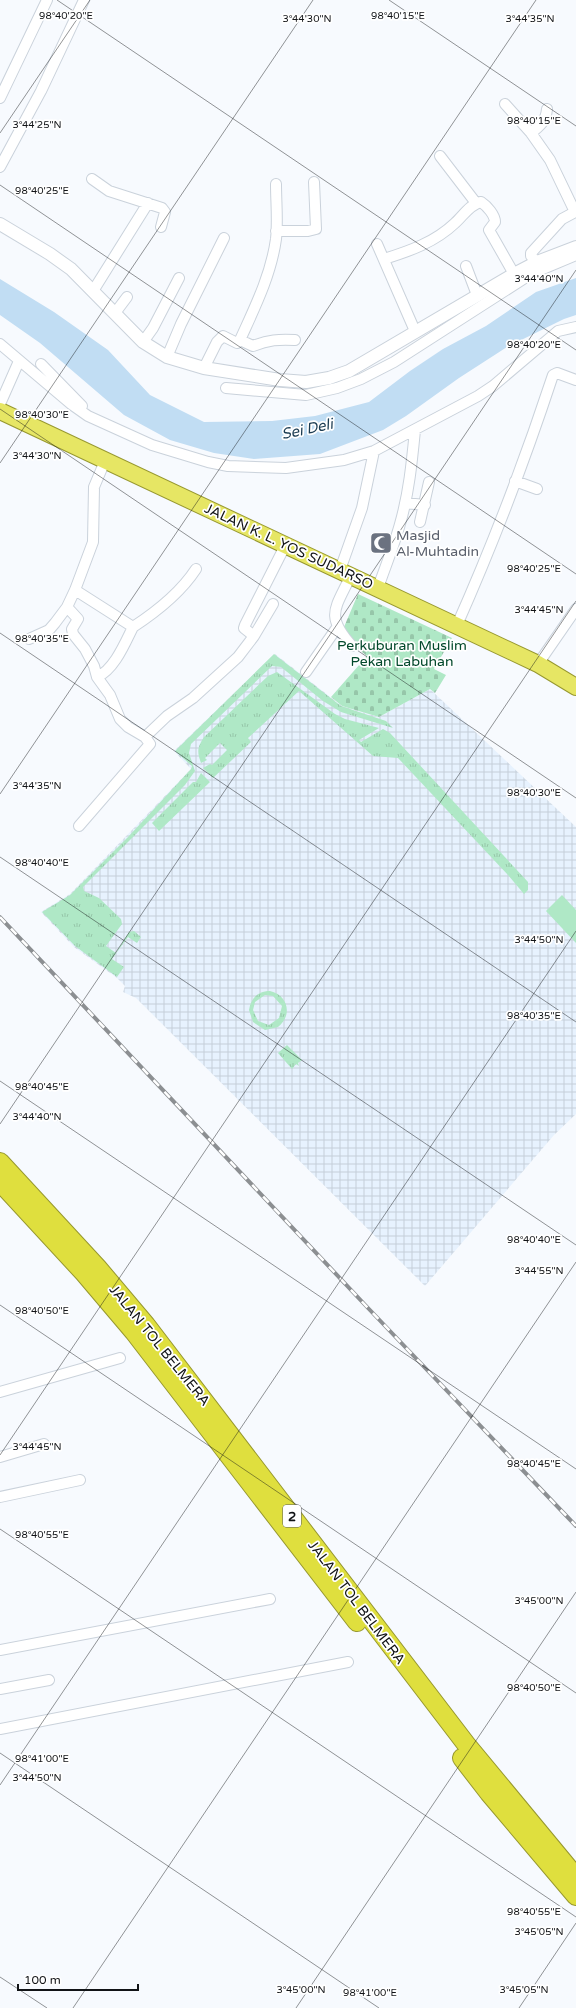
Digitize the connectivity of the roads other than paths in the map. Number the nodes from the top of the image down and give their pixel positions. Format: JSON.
{"nodes":[{"id":1,"x":47,"y":0,"type":"edge"},
{"id":2,"x":84,"y":0,"type":"edge"},
{"id":3,"x":0,"y":98,"type":"edge"},
{"id":4,"x":505,"y":104,"type":"dead end"},
{"id":5,"x":547,"y":108,"type":"dead end"},
{"id":6,"x":531,"y":133,"type":"junction"},
{"id":7,"x":440,"y":156,"type":"dead end"},
{"id":8,"x":0,"y":167,"type":"edge"},
{"id":9,"x":92,"y":179,"type":"dead end"},
{"id":10,"x":314,"y":182,"type":"dead end"},
{"id":11,"x":276,"y":184,"type":"dead end"},
{"id":12,"x":148,"y":203,"type":"junction"},
{"id":13,"x":476,"y":203,"type":"junction"},
{"id":14,"x":0,"y":224,"type":"edge"},
{"id":15,"x":161,"y":227,"type":"dead end"},
{"id":16,"x":276,"y":231,"type":"junction"},
{"id":17,"x":224,"y":238,"type":"dead end"},
{"id":18,"x":377,"y":244,"type":"dead end"},
{"id":19,"x":576,"y":246,"type":"edge"},
{"id":20,"x":576,"y":255,"type":"edge"},
{"id":21,"x":384,"y":259,"type":"junction"},
{"id":22,"x":537,"y":262,"type":"junction"},
{"id":23,"x":466,"y":266,"type":"dead end"},
{"id":24,"x":514,"y":274,"type":"junction"},
{"id":25,"x":179,"y":278,"type":"dead end"},
{"id":26,"x":93,"y":291,"type":"junction"},
{"id":27,"x":477,"y":295,"type":"junction"},
{"id":28,"x":127,"y":297,"type":"dead end"},
{"id":29,"x":115,"y":313,"type":"junction"},
{"id":30,"x":576,"y":327,"type":"edge"},
{"id":31,"x":415,"y":331,"type":"junction"},
{"id":32,"x":240,"y":340,"type":"junction"},
{"id":33,"x":295,"y":340,"type":"dead end"},
{"id":34,"x":143,"y":342,"type":"junction"},
{"id":35,"x":0,"y":344,"type":"edge"},
{"id":36,"x":167,"y":358,"type":"junction"},
{"id":37,"x":19,"y":361,"type":"junction"},
{"id":38,"x":41,"y":364,"type":"dead end"},
{"id":39,"x":204,"y":368,"type":"junction"},
{"id":40,"x":576,"y":380,"type":"edge"},
{"id":41,"x":226,"y":388,"type":"dead end"},
{"id":42,"x":0,"y":404,"type":"edge"},
{"id":43,"x":0,"y":411,"type":"edge"},
{"id":44,"x":96,"y":420,"type":"junction"},
{"id":45,"x":415,"y":430,"type":"junction"},
{"id":46,"x":374,"y":451,"type":"junction"},
{"id":47,"x":105,"y":461,"type":"junction"},
{"id":48,"x":515,"y":481,"type":"junction"},
{"id":49,"x":428,"y":482,"type":"dead end"},
{"id":50,"x":537,"y":489,"type":"dead end"},
{"id":51,"x":405,"y":503,"type":"junction"},
{"id":52,"x":424,"y":505,"type":"junction"},
{"id":53,"x":420,"y":522,"type":"dead end"},
{"id":54,"x":286,"y":544,"type":"junction"},
{"id":55,"x":196,"y":569,"type":"dead end"},
{"id":56,"x":346,"y":572,"type":"junction"},
{"id":57,"x":378,"y":588,"type":"junction"},
{"id":58,"x":75,"y":590,"type":"junction"},
{"id":59,"x":273,"y":604,"type":"dead end"},
{"id":60,"x":67,"y":607,"type":"junction"},
{"id":61,"x":576,"y":609,"type":"edge"},
{"id":62,"x":457,"y":625,"type":"junction"},
{"id":63,"x":338,"y":626,"type":"junction"},
{"id":64,"x":133,"y":627,"type":"junction"},
{"id":65,"x":254,"y":636,"type":"junction"},
{"id":66,"x":29,"y":639,"type":"dead end"},
{"id":67,"x":352,"y":646,"type":"dead end"},
{"id":68,"x":538,"y":664,"type":"junction"},
{"id":69,"x":306,"y":672,"type":"dead end"},
{"id":70,"x":96,"y":677,"type":"junction"},
{"id":71,"x":576,"y":687,"type":"edge"},
{"id":72,"x":145,"y":738,"type":"junction"},
{"id":73,"x":79,"y":826,"type":"dead end"},
{"id":74,"x":0,"y":1162,"type":"edge"},
{"id":75,"x":0,"y":1182,"type":"edge"},
{"id":76,"x":120,"y":1358,"type":"dead end"},
{"id":77,"x":0,"y":1392,"type":"edge"},
{"id":78,"x":44,"y":1444,"type":"dead end"},
{"id":79,"x":0,"y":1457,"type":"edge"},
{"id":80,"x":80,"y":1480,"type":"dead end"},
{"id":81,"x":0,"y":1497,"type":"edge"},
{"id":82,"x":270,"y":1599,"type":"dead end"},
{"id":83,"x":0,"y":1650,"type":"edge"},
{"id":84,"x":348,"y":1662,"type":"dead end"},
{"id":85,"x":49,"y":1680,"type":"dead end"},
{"id":86,"x":0,"y":1689,"type":"edge"},
{"id":87,"x":0,"y":1729,"type":"edge"},
{"id":88,"x":576,"y":1877,"type":"edge"},
{"id":89,"x":576,"y":1896,"type":"edge"}],
"edges":[{"from":1,"to":3,"type":"street"},
{"from":2,"to":8,"type":"street"},
{"from":4,"to":6,"type":"street"},
{"from":5,"to":6,"type":"street"},
{"from":6,"to":22,"type":"street"},
{"from":7,"to":13,"type":"street"},
{"from":9,"to":12,"type":"street"},
{"from":10,"to":16,"type":"street"},
{"from":11,"to":16,"type":"street"},
{"from":12,"to":15,"type":"street"},
{"from":12,"to":26,"type":"street"},
{"from":13,"to":21,"type":"street"},
{"from":13,"to":24,"type":"street"},
{"from":14,"to":26,"type":"street"},
{"from":16,"to":32,"type":"street"},
{"from":17,"to":36,"type":"street"},
{"from":18,"to":21,"type":"street"},
{"from":19,"to":22,"type":"street"},
{"from":20,"to":41,"type":"street"},
{"from":21,"to":31,"type":"street"},
{"from":22,"to":24,"type":"street"},
{"from":23,"to":27,"type":"street"},
{"from":24,"to":27,"type":"street"},
{"from":25,"to":34,"type":"street"},
{"from":26,"to":29,"type":"street"},
{"from":27,"to":31,"type":"street"},
{"from":28,"to":29,"type":"street"},
{"from":29,"to":34,"type":"street"},
{"from":30,"to":45,"type":"street"},
{"from":31,"to":39,"type":"street"},
{"from":32,"to":33,"type":"street"},
{"from":32,"to":39,"type":"street"},
{"from":34,"to":36,"type":"street"},
{"from":35,"to":37,"type":"street"},
{"from":36,"to":39,"type":"street"},
{"from":37,"to":42,"type":"street"},
{"from":37,"to":44,"type":"street"},
{"from":38,"to":44,"type":"street"},
{"from":40,"to":48,"type":"street"},
{"from":43,"to":47,"type":"highway","name":"JALAN K. L. YOS SUDARSO"},
{"from":44,"to":46,"type":"street"},
{"from":45,"to":46,"type":"street"},
{"from":45,"to":51,"type":"street"},
{"from":46,"to":56,"type":"street"},
{"from":47,"to":54,"type":"highway","name":"JALAN K. L. YOS SUDARSO"},
{"from":47,"to":58,"type":"street"},
{"from":48,"to":50,"type":"street"},
{"from":48,"to":62,"type":"street"},
{"from":49,"to":52,"type":"street"},
{"from":51,"to":52,"type":"street"},
{"from":51,"to":57,"type":"street"},
{"from":52,"to":53,"type":"street"},
{"from":54,"to":56,"type":"highway","name":"JALAN K. L. YOS SUDARSO"},
{"from":54,"to":65,"type":"street"},
{"from":55,"to":64,"type":"street"},
{"from":56,"to":57,"type":"highway","name":"JALAN K. L. YOS SUDARSO"},
{"from":56,"to":63,"type":"street"},
{"from":57,"to":62,"type":"highway","name":"JALAN K. L. YOS SUDARSO"},
{"from":58,"to":60,"type":"street"},
{"from":58,"to":64,"type":"street"},
{"from":59,"to":65,"type":"street"},
{"from":60,"to":66,"type":"street"},
{"from":60,"to":70,"type":"street"},
{"from":61,"to":68,"type":"street"},
{"from":62,"to":68,"type":"highway","name":"JALAN K. L. YOS SUDARSO"},
{"from":63,"to":67,"type":"street"},
{"from":63,"to":69,"type":"street"},
{"from":64,"to":70,"type":"street"},
{"from":65,"to":72,"type":"street"},
{"from":68,"to":71,"type":"highway","name":"JALAN K. L. YOS SUDARSO"},
{"from":70,"to":72,"type":"street"},
{"from":72,"to":73,"type":"street"},
{"from":74,"to":88,"type":"highway","name":"JALAN TOL BELMERA","number":"2"},
{"from":75,"to":89,"type":"highway","name":"JALAN TOL BELMERA","number":"2"},
{"from":76,"to":77,"type":"street"},
{"from":78,"to":79,"type":"street"},
{"from":80,"to":81,"type":"street"},
{"from":82,"to":83,"type":"street"},
{"from":84,"to":87,"type":"street"},
{"from":85,"to":86,"type":"street"}]}
